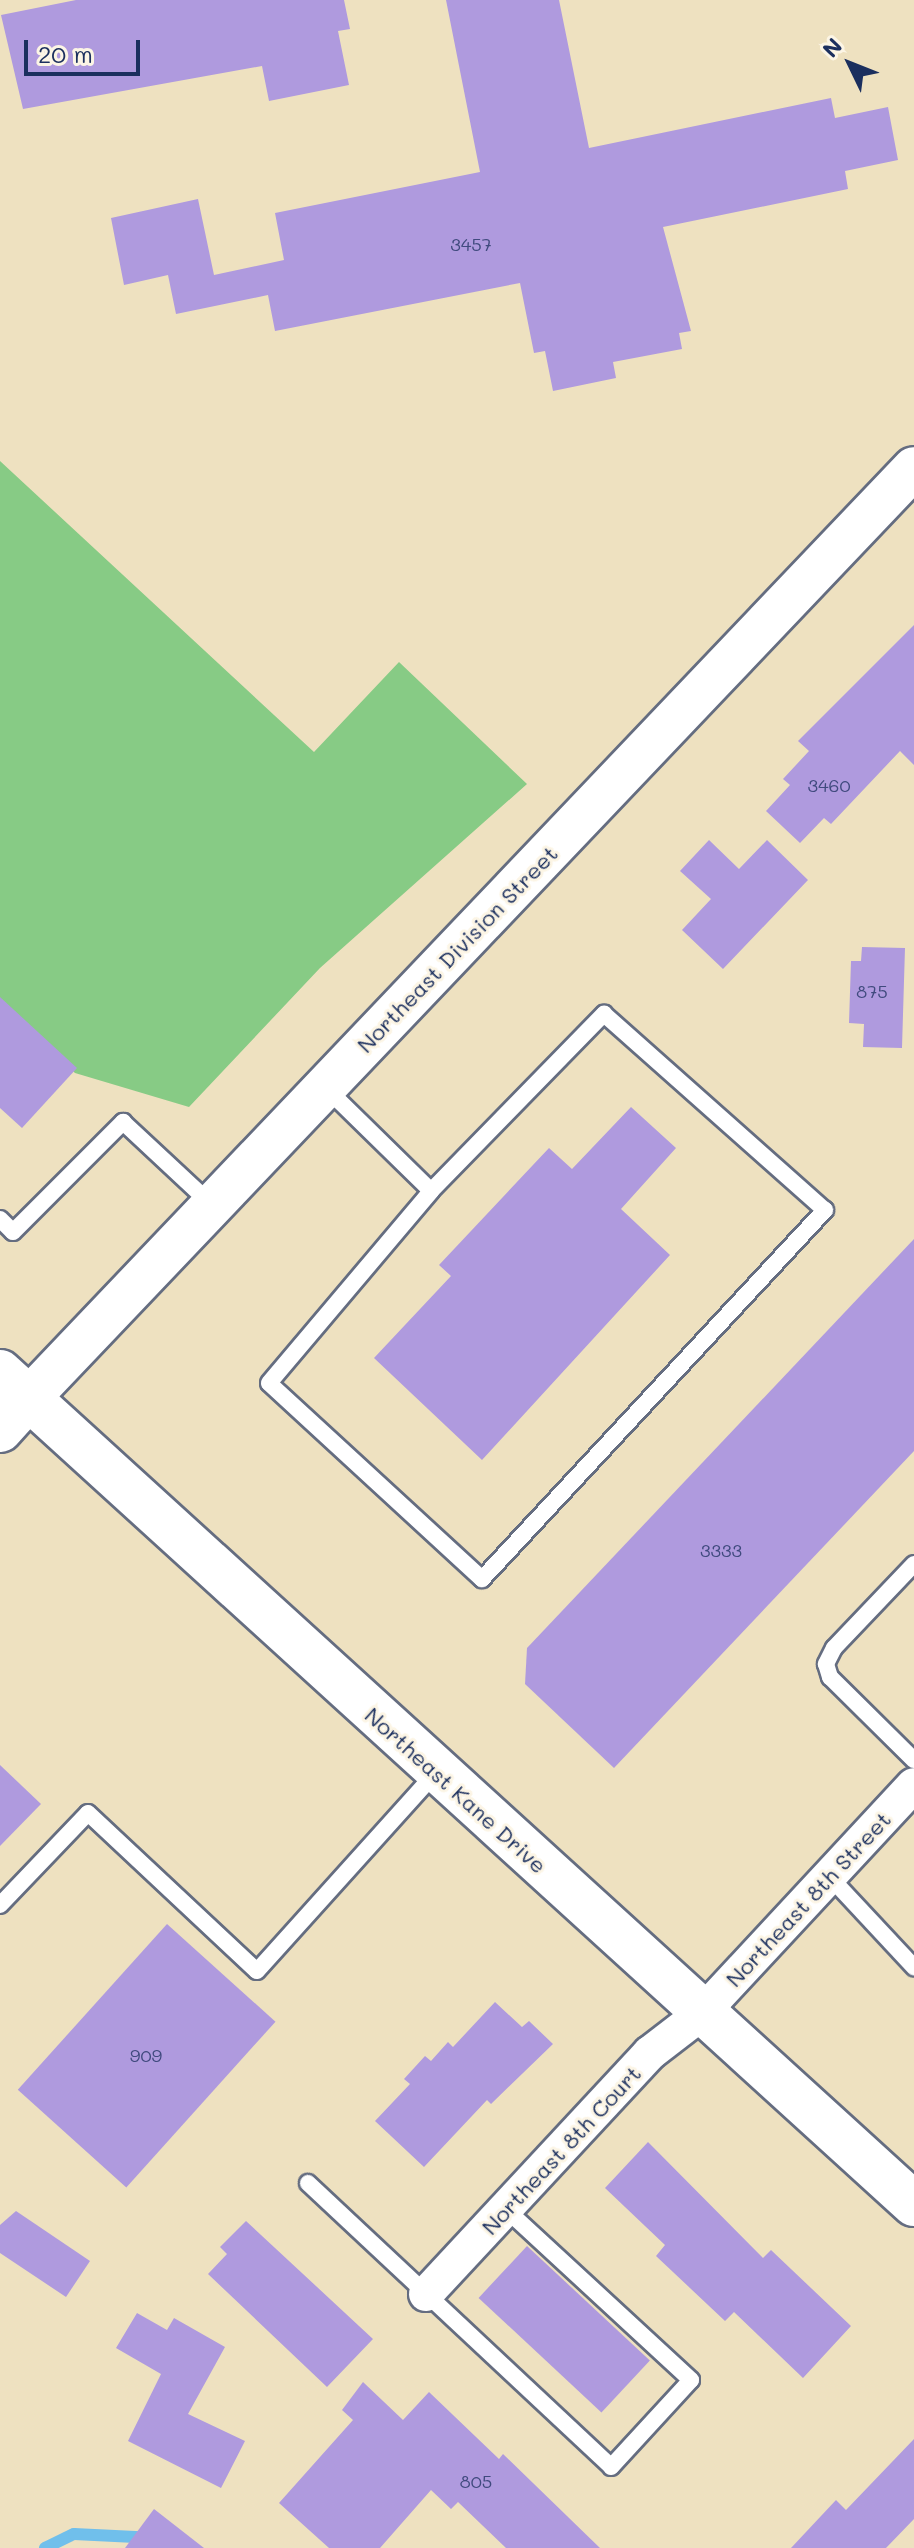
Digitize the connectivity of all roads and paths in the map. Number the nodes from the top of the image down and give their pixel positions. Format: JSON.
{"nodes":[{"id":1,"x":914,"y":468,"type":"edge"},
{"id":2,"x":325,"y":1087,"type":"junction"},
{"id":3,"x":431,"y":1191,"type":"junction"},
{"id":4,"x":212,"y":1205,"type":"junction"},
{"id":5,"x":0,"y":1219,"type":"edge"},
{"id":6,"x":9,"y":1400,"type":"edge"},
{"id":7,"x":914,"y":1564,"type":"edge"},
{"id":8,"x":914,"y":1760,"type":"edge"},
{"id":9,"x":436,"y":1772,"type":"junction"},
{"id":10,"x":914,"y":1785,"type":"edge"},
{"id":11,"x":829,"y":1876,"type":"junction"},
{"id":12,"x":0,"y":1905,"type":"edge"},
{"id":13,"x":914,"y":1967,"type":"edge"},
{"id":14,"x":702,"y":2013,"type":"junction"},
{"id":15,"x":308,"y":2183,"type":"dead end"},
{"id":16,"x":914,"y":2204,"type":"edge"},
{"id":17,"x":506,"y":2209,"type":"junction"},
{"id":18,"x":426,"y":2294,"type":"junction"}],
"edges":[{"from":1,"to":2,"type":"street","name":"Northeast Division Street"},
{"from":2,"to":3,"type":"lane"},
{"from":2,"to":4,"type":"street","name":"Northeast Division Street"},
{"from":3,"to":3,"type":"lane"},
{"from":4,"to":5,"type":"lane"},
{"from":4,"to":6,"type":"street","name":"Northeast Division Street"},
{"from":6,"to":9,"type":"main road","name":"Northeast Kane Drive"},
{"from":7,"to":8,"type":"lane"},
{"from":9,"to":12,"type":"lane"},
{"from":9,"to":14,"type":"main road","name":"Northeast Kane Drive"},
{"from":10,"to":11,"type":"street","name":"Northeast 8th Street"},
{"from":11,"to":13,"type":"lane"},
{"from":11,"to":14,"type":"street","name":"Northeast 8th Street"},
{"from":14,"to":16,"type":"main road","name":"Northeast Kane Drive"},
{"from":14,"to":17,"type":"street","name":"Northeast 8th Court"},
{"from":15,"to":18,"type":"lane"},
{"from":17,"to":18,"type":"street","name":"Northeast 8th Court"},
{"from":17,"to":18,"type":"lane"}]}
